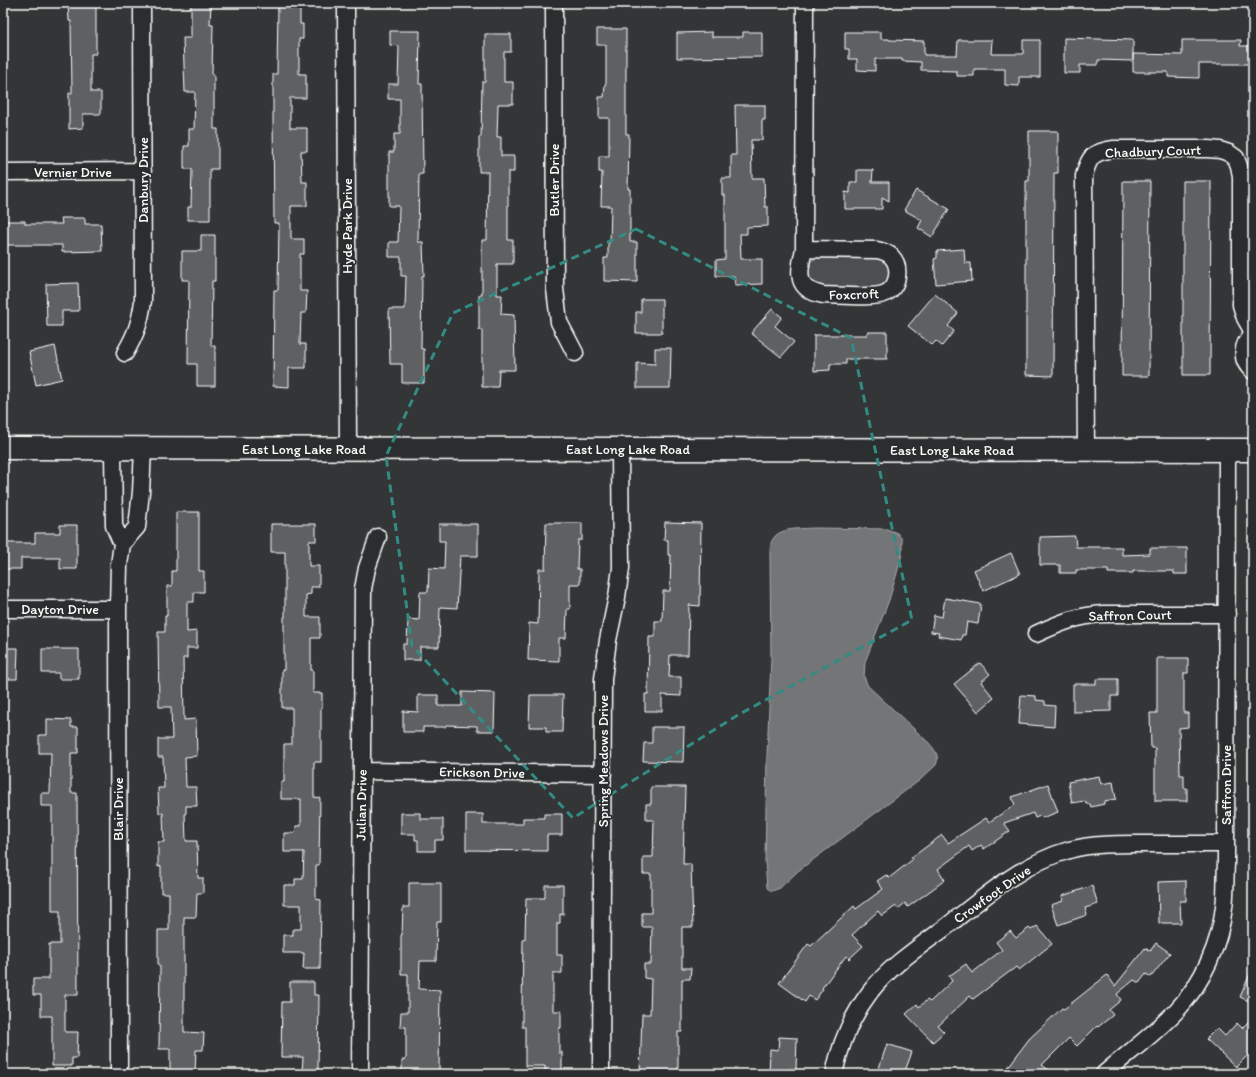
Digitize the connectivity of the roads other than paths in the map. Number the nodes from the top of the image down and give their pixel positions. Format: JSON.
{"nodes":[{"id":1,"x":142,"y":3,"type":"edge"},
{"id":2,"x":346,"y":3,"type":"edge"},
{"id":3,"x":554,"y":3,"type":"edge"},
{"id":4,"x":805,"y":3,"type":"edge"},
{"id":5,"x":143,"y":171,"type":"junction"},
{"id":6,"x":3,"y":172,"type":"edge"},
{"id":7,"x":804,"y":249,"type":"junction"},
{"id":8,"x":1253,"y":333,"type":"edge"},
{"id":9,"x":575,"y":353,"type":"dead end"},
{"id":10,"x":125,"y":354,"type":"dead end"},
{"id":11,"x":1253,"y":370,"type":"edge"},
{"id":12,"x":3,"y":448,"type":"edge"},
{"id":13,"x":113,"y":448,"type":"junction"},
{"id":14,"x":143,"y":449,"type":"junction"},
{"id":15,"x":348,"y":449,"type":"junction"},
{"id":16,"x":620,"y":449,"type":"junction"},
{"id":17,"x":1086,"y":450,"type":"junction"},
{"id":18,"x":1227,"y":450,"type":"junction"},
{"id":19,"x":1253,"y":450,"type":"edge"},
{"id":20,"x":378,"y":537,"type":"dead end"},
{"id":21,"x":122,"y":544,"type":"junction"},
{"id":22,"x":3,"y":609,"type":"edge"},
{"id":23,"x":118,"y":609,"type":"junction"},
{"id":24,"x":1227,"y":614,"type":"junction"},
{"id":25,"x":1036,"y":634,"type":"dead end"},
{"id":26,"x":362,"y":771,"type":"junction"},
{"id":27,"x":603,"y":774,"type":"junction"},
{"id":28,"x":1226,"y":844,"type":"junction"},
{"id":29,"x":119,"y":1074,"type":"edge"},
{"id":30,"x":360,"y":1074,"type":"edge"},
{"id":31,"x":601,"y":1074,"type":"edge"},
{"id":32,"x":834,"y":1074,"type":"edge"},
{"id":33,"x":1104,"y":1074,"type":"edge"}],
"edges":[{"from":1,"to":5,"type":"street","name":"Danbury Drive"},
{"from":2,"to":15,"type":"street","name":"Hyde Park Drive"},
{"from":3,"to":9,"type":"street","name":"Butler Drive"},
{"from":4,"to":7,"type":"street","name":"Foxcroft"},
{"from":5,"to":6,"type":"street","name":"Vernier Drive"},
{"from":5,"to":10,"type":"street","name":"Danbury Drive"},
{"from":7,"to":7,"type":"street","name":"Foxcroft"},
{"from":8,"to":11,"type":"street","name":"Chadbury Court"},
{"from":8,"to":17,"type":"street","name":"Chadbury Court"},
{"from":12,"to":13,"type":"main road","name":"East Long Lake Road"},
{"from":13,"to":14,"type":"main road","name":"East Long Lake Road"},
{"from":13,"to":21,"type":"street"},
{"from":14,"to":15,"type":"main road","name":"East Long Lake Road"},
{"from":14,"to":21,"type":"street"},
{"from":15,"to":16,"type":"main road","name":"East Long Lake Road"},
{"from":16,"to":17,"type":"main road","name":"East Long Lake Road"},
{"from":16,"to":27,"type":"street","name":"Spring Meadows Drive"},
{"from":17,"to":18,"type":"main road","name":"East Long Lake Road"},
{"from":18,"to":19,"type":"main road","name":"East Long Lake Road"},
{"from":18,"to":24,"type":"street","name":"Saffron Drive"},
{"from":20,"to":26,"type":"street","name":"Julian Drive"},
{"from":21,"to":23,"type":"street","name":"Blair Drive"},
{"from":22,"to":23,"type":"street","name":"Dayton Drive"},
{"from":23,"to":29,"type":"street","name":"Blair Drive"},
{"from":24,"to":25,"type":"street","name":"Saffron Court"},
{"from":24,"to":28,"type":"street","name":"Saffron Drive"},
{"from":26,"to":27,"type":"street","name":"Erickson Drive"},
{"from":26,"to":30,"type":"street","name":"Julian Drive"},
{"from":27,"to":31,"type":"street","name":"Spring Meadows Drive"},
{"from":28,"to":32,"type":"street","name":"Crowfoot Drive"},
{"from":28,"to":33,"type":"street","name":"Saffron Drive"}]}
